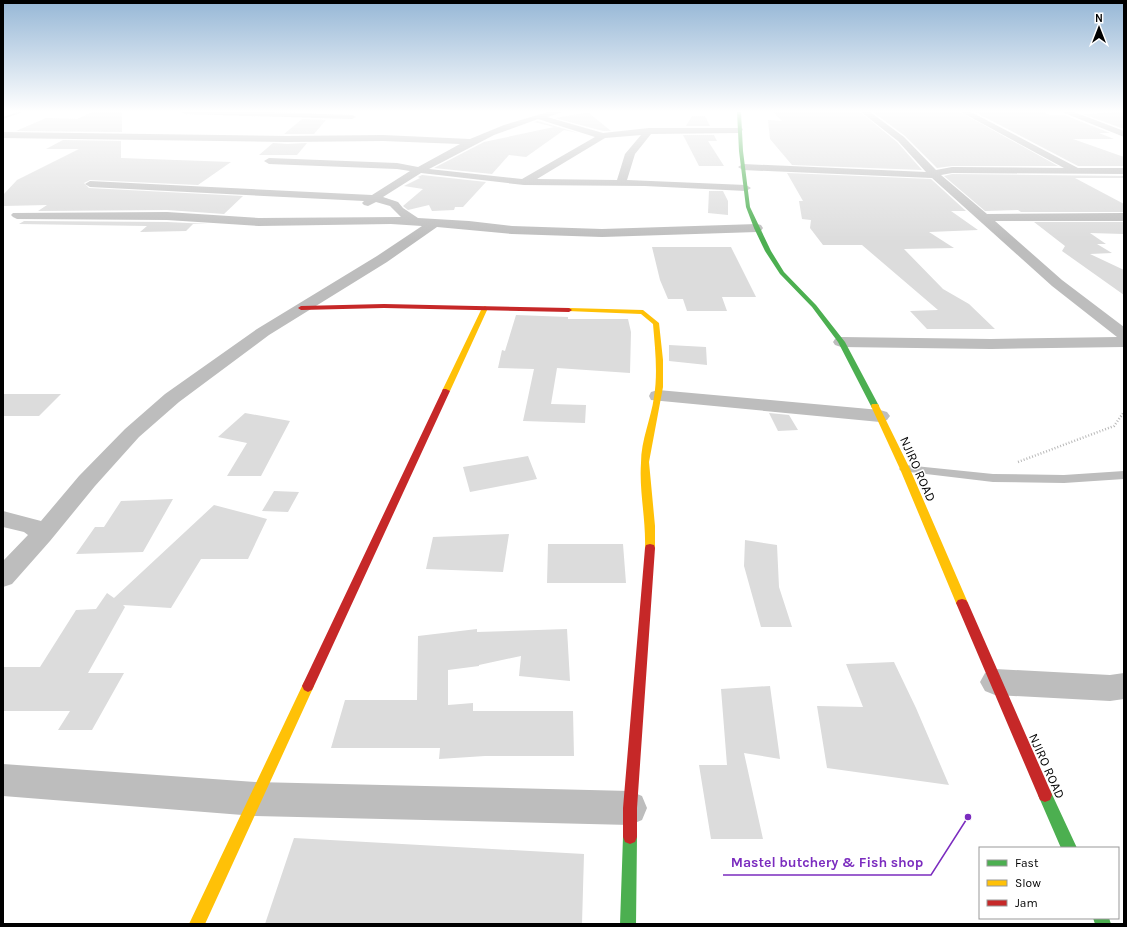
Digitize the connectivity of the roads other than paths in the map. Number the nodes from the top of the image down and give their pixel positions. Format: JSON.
{"nodes":[{"id":1,"x":446,"y":155,"type":"edge"},
{"id":2,"x":570,"y":155,"type":"edge"},
{"id":3,"x":629,"y":155,"type":"edge"},
{"id":4,"x":742,"y":155,"type":"edge"},
{"id":5,"x":916,"y":155,"type":"edge"},
{"id":6,"x":1048,"y":155,"type":"edge"},
{"id":7,"x":327,"y":156,"type":"joint"},
{"id":8,"x":269,"y":161,"type":"dead end"},
{"id":9,"x":743,"y":167,"type":"junction"},
{"id":10,"x":421,"y":169,"type":"junction"},
{"id":11,"x":1078,"y":171,"type":"junction"},
{"id":12,"x":1124,"y":171,"type":"edge"},
{"id":13,"x":935,"y":175,"type":"junction"},
{"id":14,"x":524,"y":182,"type":"junction"},
{"id":15,"x":621,"y":183,"type":"junction"},
{"id":16,"x":90,"y":184,"type":"dead end"},
{"id":17,"x":746,"y":188,"type":"junction"},
{"id":18,"x":374,"y":198,"type":"junction"},
{"id":19,"x":17,"y":215,"type":"dead end"},
{"id":20,"x":1124,"y":217,"type":"edge"},
{"id":21,"x":983,"y":218,"type":"junction"},
{"id":22,"x":348,"y":220,"type":"junction"},
{"id":23,"x":414,"y":221,"type":"junction"},
{"id":24,"x":434,"y":223,"type":"junction"},
{"id":25,"x":757,"y":228,"type":"junction"},
{"id":26,"x":301,"y":308,"type":"junction"},
{"id":27,"x":485,"y":308,"type":"junction"},
{"id":28,"x":1124,"y":335,"type":"edge"},
{"id":29,"x":841,"y":342,"type":"junction"},
{"id":30,"x":1124,"y":342,"type":"edge"},
{"id":31,"x":658,"y":396,"type":"junction"},
{"id":32,"x":880,"y":416,"type":"junction"},
{"id":33,"x":905,"y":470,"type":"junction"},
{"id":34,"x":1124,"y":475,"type":"edge"},
{"id":35,"x":3,"y":519,"type":"edge"},
{"id":36,"x":42,"y":535,"type":"junction"},
{"id":37,"x":3,"y":577,"type":"edge"},
{"id":38,"x":995,"y":682,"type":"junction"},
{"id":39,"x":1124,"y":686,"type":"edge"},
{"id":40,"x":3,"y":780,"type":"edge"},
{"id":41,"x":255,"y":799,"type":"junction"},
{"id":42,"x":630,"y":808,"type":"junction"},
{"id":43,"x":1069,"y":847,"type":"edge"},
{"id":44,"x":197,"y":924,"type":"edge"},
{"id":45,"x":628,"y":924,"type":"edge"}],
"edges":[{"from":1,"to":10,"type":"street"},
{"from":2,"to":14,"type":"street"},
{"from":3,"to":15,"type":"street"},
{"from":4,"to":9,"type":"street","name":"NJIRO ROAD"},
{"from":5,"to":13,"type":"street"},
{"from":6,"to":11,"type":"street"},
{"from":7,"to":8,"type":"street"},
{"from":7,"to":10,"type":"street"},
{"from":9,"to":13,"type":"street"},
{"from":9,"to":17,"type":"street","name":"NJIRO ROAD"},
{"from":10,"to":14,"type":"street"},
{"from":10,"to":18,"type":"street"},
{"from":11,"to":12,"type":"street"},
{"from":11,"to":13,"type":"street"},
{"from":13,"to":21,"type":"street"},
{"from":14,"to":15,"type":"street"},
{"from":15,"to":17,"type":"street"},
{"from":16,"to":18,"type":"street"},
{"from":17,"to":25,"type":"street","name":"NJIRO ROAD"},
{"from":18,"to":22,"type":"street"},
{"from":18,"to":23,"type":"street"},
{"from":19,"to":22,"type":"street"},
{"from":20,"to":21,"type":"street"},
{"from":21,"to":28,"type":"street"},
{"from":22,"to":23,"type":"street"},
{"from":23,"to":24,"type":"street"},
{"from":24,"to":25,"type":"street"},
{"from":24,"to":26,"type":"street"},
{"from":25,"to":29,"type":"street","name":"NJIRO ROAD"},
{"from":26,"to":27,"type":"street"},
{"from":26,"to":36,"type":"street"},
{"from":27,"to":31,"type":"street"},
{"from":27,"to":41,"type":"street"},
{"from":29,"to":30,"type":"street"},
{"from":29,"to":32,"type":"street","name":"NJIRO ROAD"},
{"from":31,"to":32,"type":"street"},
{"from":31,"to":42,"type":"street"},
{"from":32,"to":33,"type":"street","name":"NJIRO ROAD"},
{"from":33,"to":34,"type":"lane"},
{"from":33,"to":38,"type":"street","name":"NJIRO ROAD"},
{"from":35,"to":36,"type":"street"},
{"from":36,"to":37,"type":"street"},
{"from":38,"to":39,"type":"street"},
{"from":38,"to":43,"type":"street","name":"NJIRO ROAD"},
{"from":40,"to":41,"type":"street"},
{"from":41,"to":42,"type":"street"},
{"from":41,"to":44,"type":"street"},
{"from":42,"to":45,"type":"street"}]}
